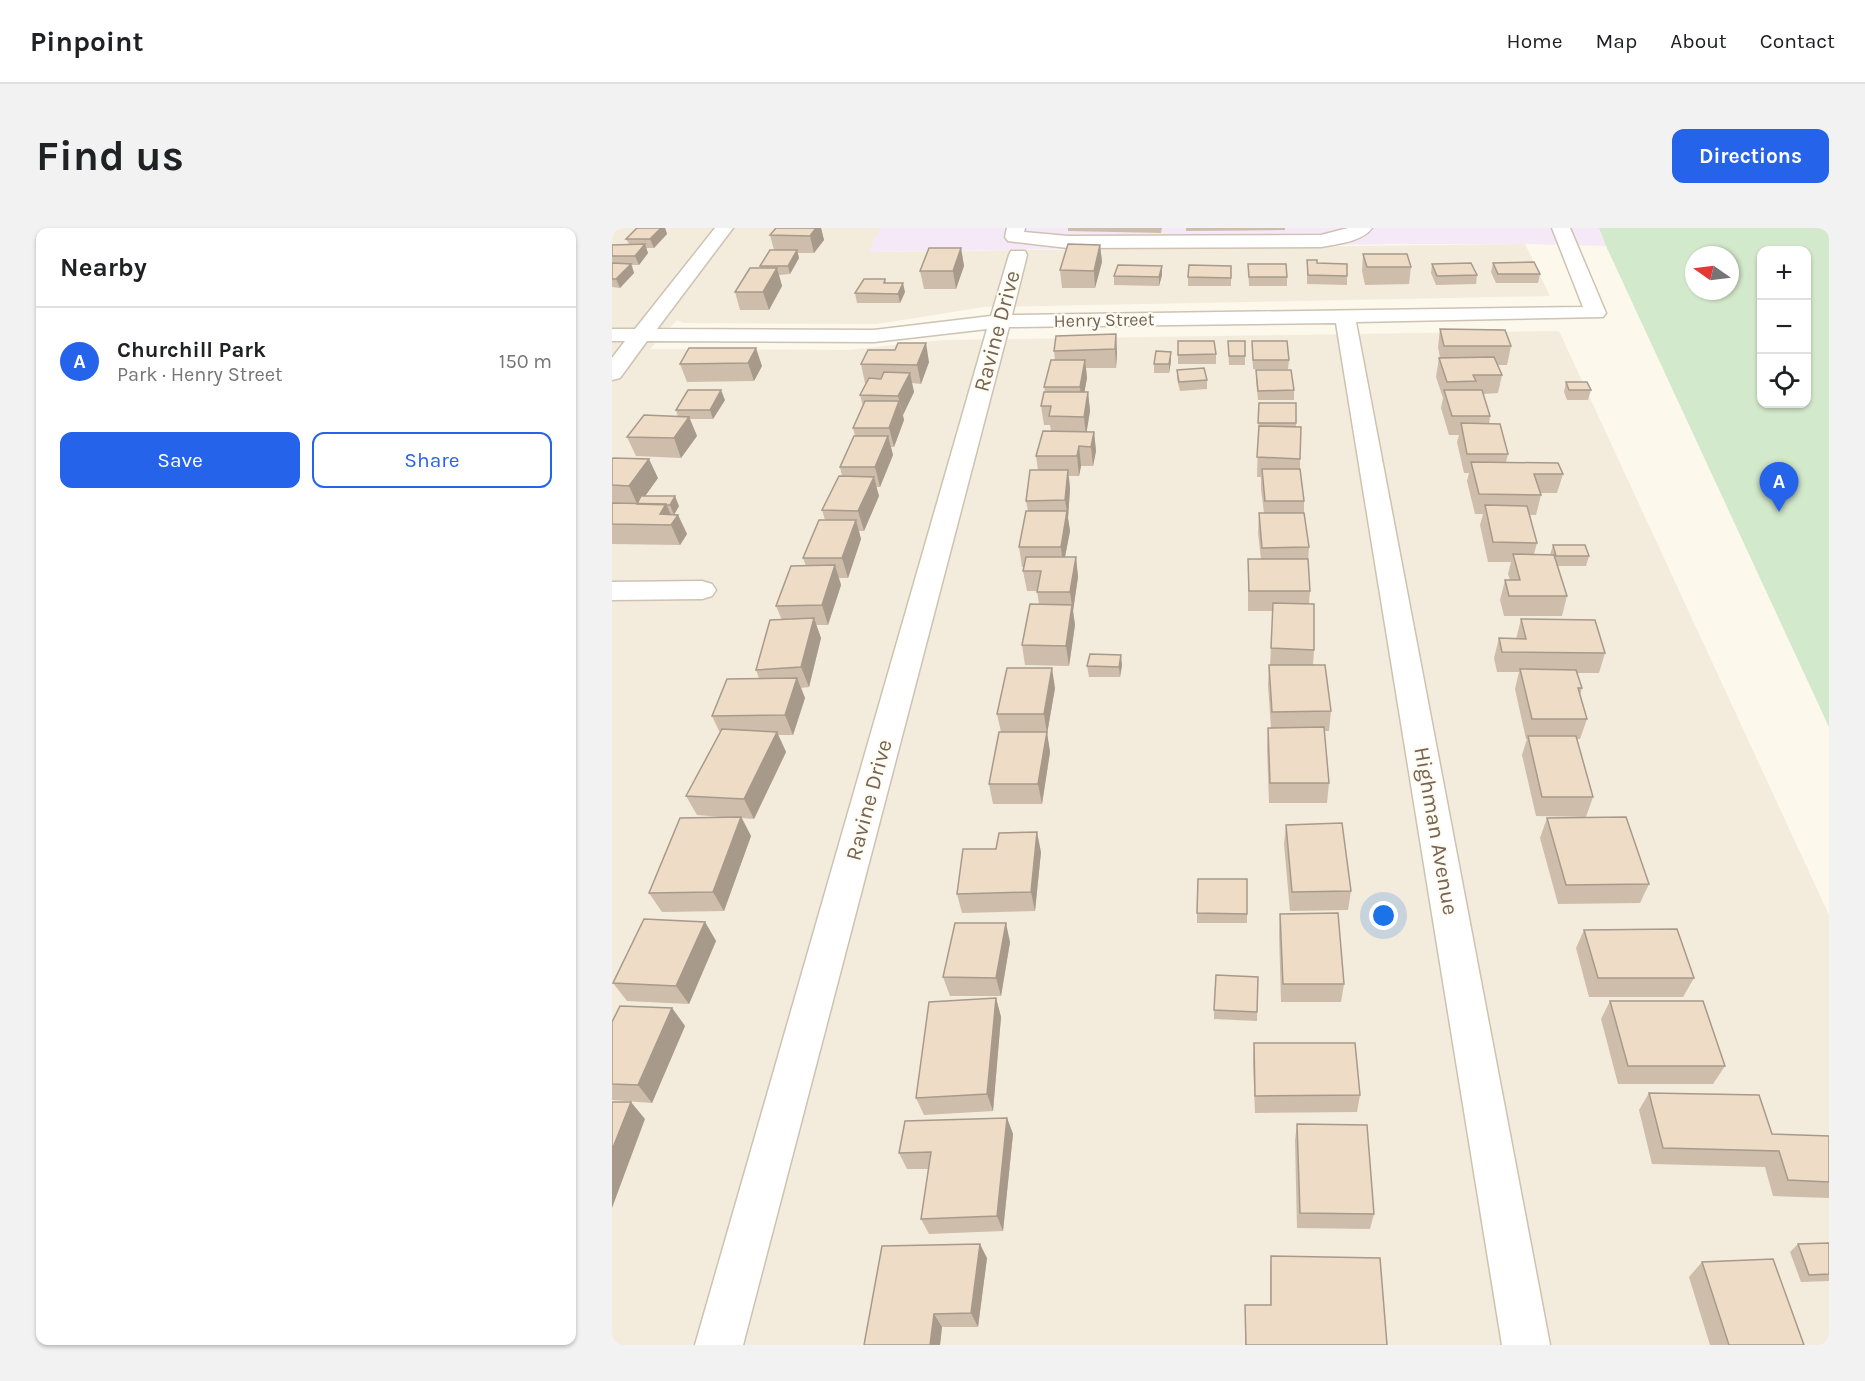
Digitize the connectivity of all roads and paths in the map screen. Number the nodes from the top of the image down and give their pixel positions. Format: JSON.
{"nodes":[{"id":1,"x":724,"y":228,"type":"edge"},
{"id":2,"x":1363,"y":228,"type":"edge"},
{"id":3,"x":1561,"y":228,"type":"edge"},
{"id":4,"x":1017,"y":242,"type":"edge"},
{"id":5,"x":1345,"y":317,"type":"junction"},
{"id":6,"x":999,"y":321,"type":"junction"},
{"id":7,"x":612,"y":335,"type":"edge"},
{"id":8,"x":642,"y":335,"type":"junction"},
{"id":9,"x":612,"y":373,"type":"edge"},
{"id":10,"x":702,"y":590,"type":"dead end"},
{"id":11,"x":612,"y":591,"type":"edge"},
{"id":12,"x":719,"y":1345,"type":"edge"},
{"id":13,"x":1526,"y":1345,"type":"edge"}],
"edges":[{"from":1,"to":8,"type":"street"},
{"from":2,"to":4,"type":"street"},
{"from":3,"to":5,"type":"street","name":"Henry Street"},
{"from":4,"to":6,"type":"street","name":"Ravine Drive"},
{"from":5,"to":6,"type":"street","name":"Henry Street"},
{"from":5,"to":13,"type":"street","name":"Highman Avenue"},
{"from":6,"to":8,"type":"street","name":"Henry Street"},
{"from":6,"to":12,"type":"street","name":"Ravine Drive"},
{"from":7,"to":8,"type":"street","name":"Henry Street"},
{"from":8,"to":9,"type":"street"},
{"from":10,"to":11,"type":"street"}]}
